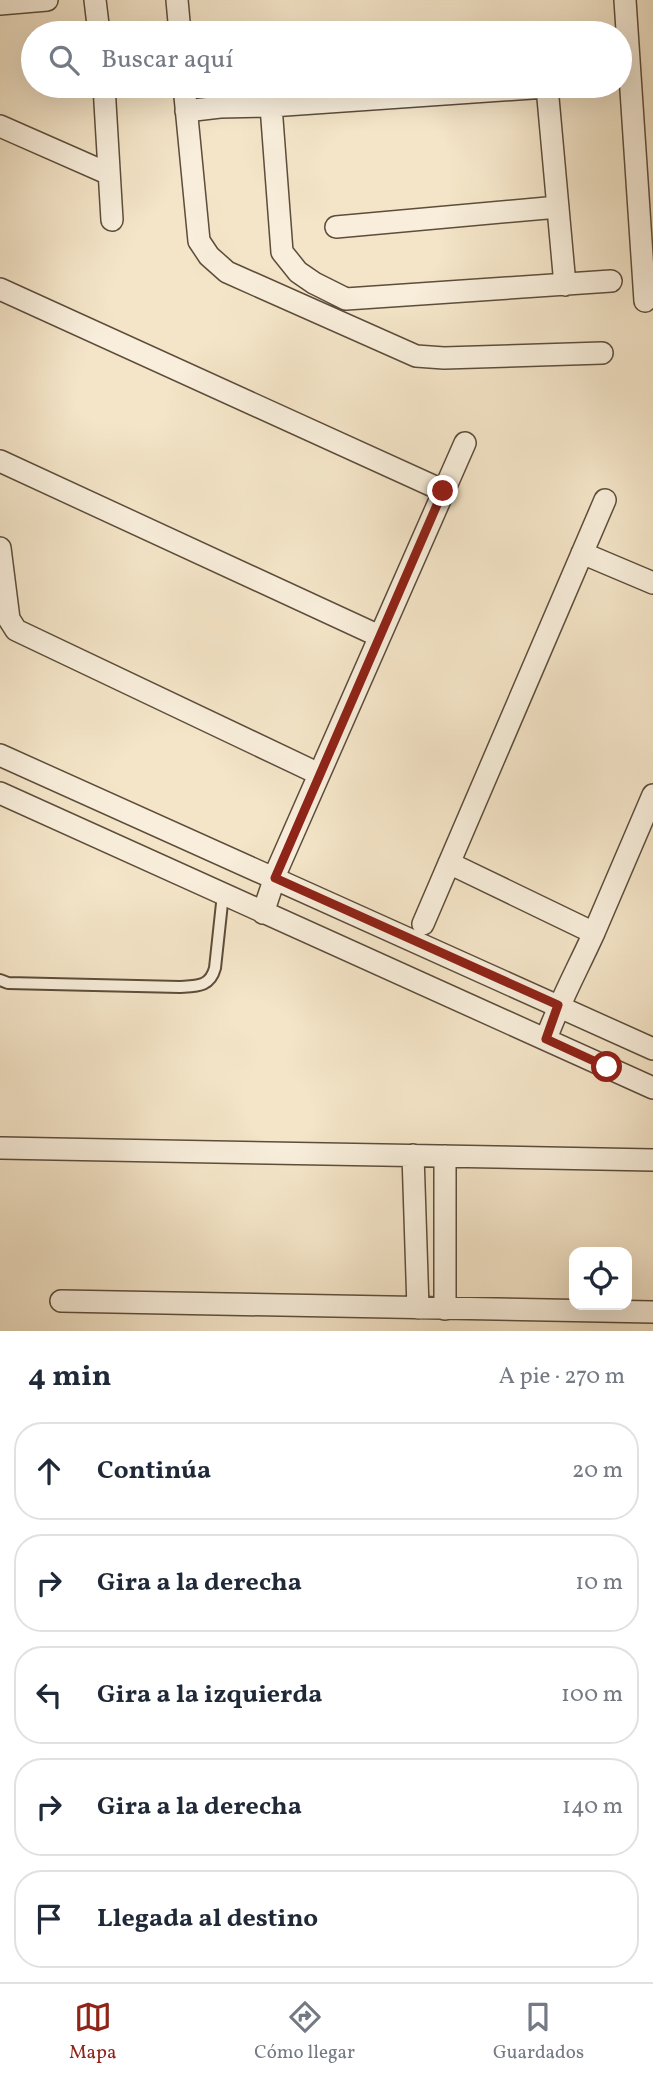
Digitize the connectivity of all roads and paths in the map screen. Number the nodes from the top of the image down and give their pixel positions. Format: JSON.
{"nodes":[{"id":1,"x":47,"y":0,"type":"edge"},
{"id":2,"x":96,"y":0,"type":"edge"},
{"id":3,"x":177,"y":0,"type":"edge"},
{"id":4,"x":625,"y":0,"type":"edge"},
{"id":5,"x":0,"y":4,"type":"edge"},
{"id":6,"x":98,"y":21,"type":"edge"},
{"id":7,"x":179,"y":21,"type":"edge"},
{"id":8,"x":626,"y":21,"type":"edge"},
{"id":9,"x":105,"y":98,"type":"edge"},
{"id":10,"x":185,"y":98,"type":"edge"},
{"id":11,"x":387,"y":98,"type":"edge"},
{"id":12,"x":548,"y":98,"type":"edge"},
{"id":13,"x":631,"y":98,"type":"edge"},
{"id":14,"x":271,"y":106,"type":"junction"},
{"id":15,"x":186,"y":111,"type":"junction"},
{"id":16,"x":0,"y":126,"type":"edge"},
{"id":17,"x":109,"y":174,"type":"junction"},
{"id":18,"x":558,"y":208,"type":"junction"},
{"id":19,"x":112,"y":220,"type":"dead end"},
{"id":20,"x":336,"y":227,"type":"dead end"},
{"id":21,"x":611,"y":281,"type":"dead end"},
{"id":22,"x":565,"y":285,"type":"junction"},
{"id":23,"x":0,"y":289,"type":"edge"},
{"id":24,"x":645,"y":302,"type":"dead end"},
{"id":25,"x":602,"y":353,"type":"dead end"},
{"id":26,"x":465,"y":443,"type":"dead end"},
{"id":27,"x":0,"y":461,"type":"edge"},
{"id":28,"x":443,"y":491,"type":"junction"},
{"id":29,"x":605,"y":500,"type":"dead end"},
{"id":30,"x":0,"y":548,"type":"edge"},
{"id":31,"x":582,"y":553,"type":"junction"},
{"id":32,"x":653,"y":583,"type":"edge"},
{"id":33,"x":379,"y":636,"type":"junction"},
{"id":34,"x":0,"y":755,"type":"edge"},
{"id":35,"x":319,"y":774,"type":"junction"},
{"id":36,"x":0,"y":793,"type":"edge"},
{"id":37,"x":653,"y":795,"type":"edge"},
{"id":38,"x":449,"y":863,"type":"junction"},
{"id":39,"x":275,"y":878,"type":"junction"},
{"id":40,"x":223,"y":894,"type":"junction"},
{"id":41,"x":262,"y":914,"type":"junction"},
{"id":42,"x":423,"y":924,"type":"dead end"},
{"id":43,"x":594,"y":933,"type":"junction"},
{"id":44,"x":0,"y":980,"type":"edge"},
{"id":45,"x":558,"y":1005,"type":"junction"},
{"id":46,"x":546,"y":1039,"type":"junction"},
{"id":47,"x":653,"y":1049,"type":"edge"},
{"id":48,"x":653,"y":1088,"type":"edge"},
{"id":49,"x":1,"y":1148,"type":"edge"},
{"id":50,"x":413,"y":1155,"type":"junction"},
{"id":51,"x":445,"y":1156,"type":"junction"},
{"id":52,"x":653,"y":1160,"type":"edge"},
{"id":53,"x":61,"y":1301,"type":"dead end"},
{"id":54,"x":418,"y":1308,"type":"junction"},
{"id":55,"x":445,"y":1309,"type":"junction"},
{"id":56,"x":653,"y":1312,"type":"edge"}],
"edges":[{"from":1,"to":5,"type":"street"},
{"from":2,"to":6,"type":"street"},
{"from":3,"to":7,"type":"street"},
{"from":4,"to":8,"type":"street"},
{"from":9,"to":17,"type":"street"},
{"from":10,"to":15,"type":"street"},
{"from":11,"to":14,"type":"street"},
{"from":12,"to":18,"type":"street"},
{"from":13,"to":24,"type":"street"},
{"from":14,"to":15,"type":"street"},
{"from":14,"to":22,"type":"street"},
{"from":15,"to":25,"type":"street"},
{"from":16,"to":17,"type":"street"},
{"from":17,"to":19,"type":"street"},
{"from":18,"to":20,"type":"street"},
{"from":18,"to":22,"type":"street"},
{"from":21,"to":22,"type":"street"},
{"from":23,"to":28,"type":"street"},
{"from":26,"to":28,"type":"street"},
{"from":27,"to":33,"type":"street"},
{"from":28,"to":33,"type":"street"},
{"from":29,"to":31,"type":"street"},
{"from":30,"to":35,"type":"street"},
{"from":31,"to":32,"type":"street"},
{"from":31,"to":38,"type":"street"},
{"from":33,"to":35,"type":"street"},
{"from":34,"to":39,"type":"street"},
{"from":35,"to":39,"type":"street"},
{"from":36,"to":40,"type":"street"},
{"from":37,"to":43,"type":"street"},
{"from":38,"to":42,"type":"street"},
{"from":38,"to":43,"type":"street"},
{"from":39,"to":41,"type":"street"},
{"from":39,"to":45,"type":"street"},
{"from":40,"to":41,"type":"street"},
{"from":40,"to":44,"type":"lane"},
{"from":41,"to":46,"type":"street"},
{"from":43,"to":45,"type":"street"},
{"from":45,"to":46,"type":"street"},
{"from":45,"to":47,"type":"street"},
{"from":46,"to":48,"type":"street"},
{"from":49,"to":50,"type":"street"},
{"from":50,"to":51,"type":"street"},
{"from":50,"to":54,"type":"street"},
{"from":51,"to":52,"type":"street"},
{"from":51,"to":55,"type":"street"},
{"from":53,"to":54,"type":"street"},
{"from":54,"to":55,"type":"street"},
{"from":55,"to":56,"type":"street"}]}
